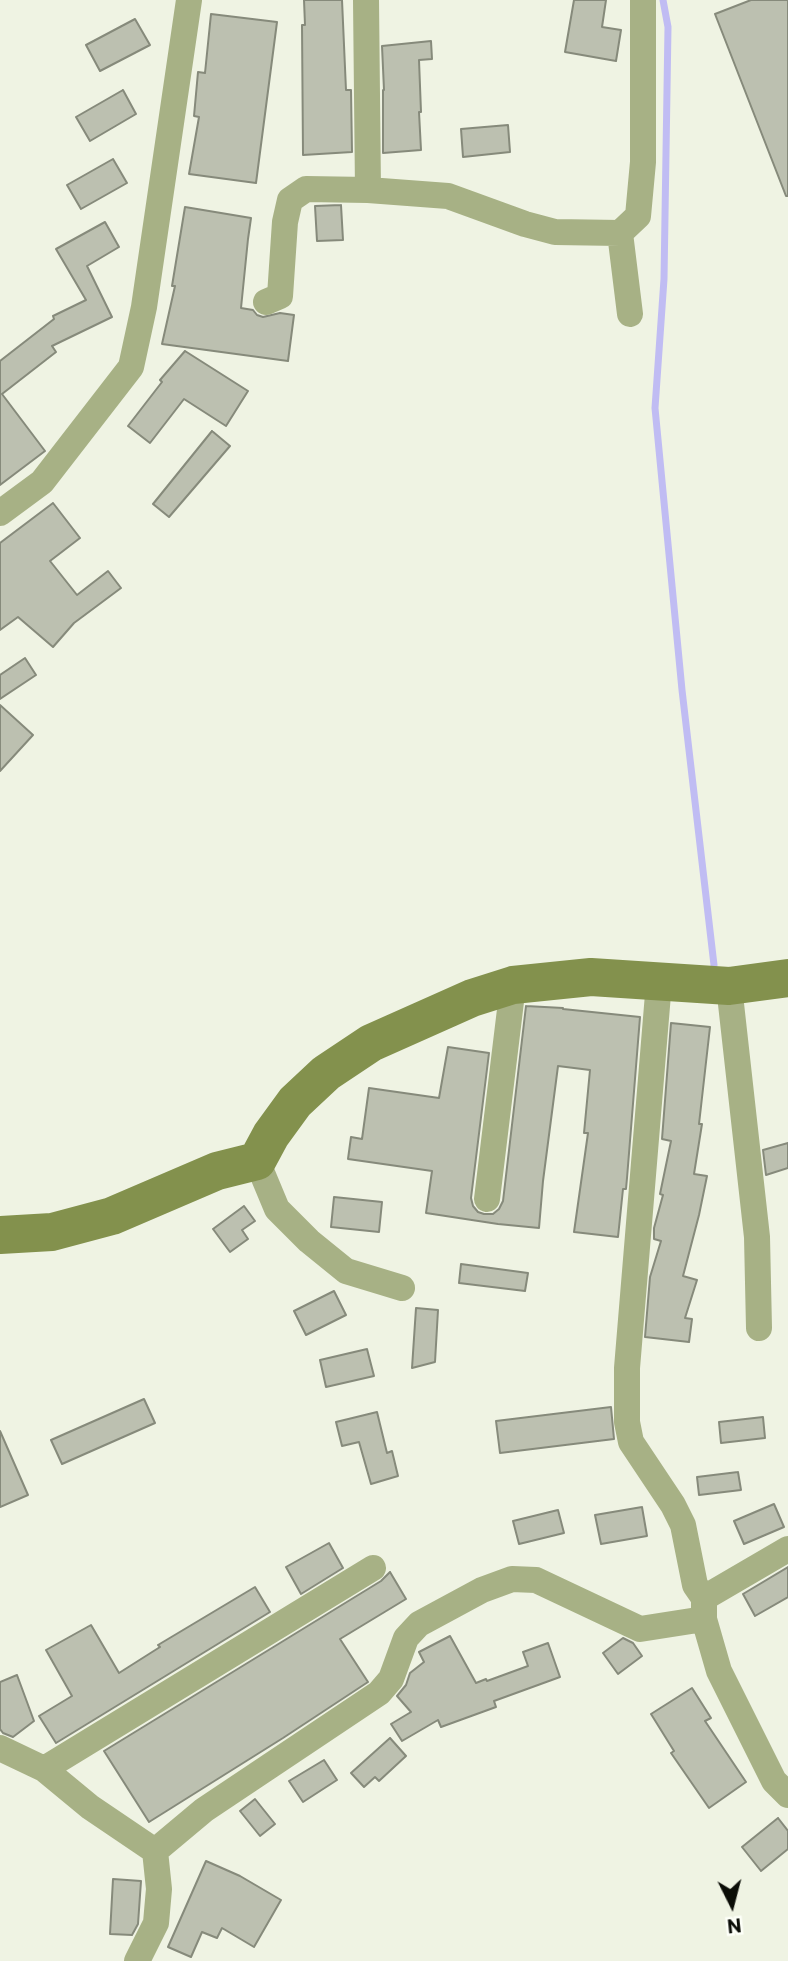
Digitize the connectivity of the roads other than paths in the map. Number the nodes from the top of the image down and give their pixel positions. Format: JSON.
{"nodes":[{"id":1,"x":189,"y":0,"type":"edge"},
{"id":2,"x":366,"y":0,"type":"edge"},
{"id":3,"x":643,"y":0,"type":"edge"},
{"id":4,"x":368,"y":190,"type":"junction"},
{"id":5,"x":620,"y":233,"type":"junction"},
{"id":6,"x":266,"y":302,"type":"dead end"},
{"id":7,"x":630,"y":314,"type":"dead end"},
{"id":8,"x":0,"y":513,"type":"edge"},
{"id":9,"x":788,"y":978,"type":"edge"},
{"id":10,"x":659,"y":982,"type":"junction"},
{"id":11,"x":513,"y":985,"type":"junction"},
{"id":12,"x":729,"y":986,"type":"junction"},
{"id":13,"x":257,"y":1161,"type":"junction"},
{"id":14,"x":487,"y":1199,"type":"dead end"},
{"id":15,"x":0,"y":1235,"type":"edge"},
{"id":16,"x":402,"y":1288,"type":"dead end"},
{"id":17,"x":759,"y":1328,"type":"dead end"},
{"id":18,"x":788,"y":1549,"type":"edge"},
{"id":19,"x":373,"y":1568,"type":"dead end"},
{"id":20,"x":704,"y":1608,"type":"junction"},
{"id":21,"x":0,"y":1748,"type":"edge"},
{"id":22,"x":44,"y":1769,"type":"junction"},
{"id":23,"x":788,"y":1795,"type":"edge"},
{"id":24,"x":155,"y":1851,"type":"junction"},
{"id":25,"x":138,"y":1961,"type":"edge"}],
"edges":[{"from":1,"to":8,"type":"street"},
{"from":2,"to":4,"type":"street"},
{"from":3,"to":5,"type":"street"},
{"from":4,"to":5,"type":"street"},
{"from":4,"to":6,"type":"street"},
{"from":5,"to":7,"type":"street"},
{"from":9,"to":12,"type":"street"},
{"from":10,"to":11,"type":"street"},
{"from":10,"to":12,"type":"street"},
{"from":10,"to":20,"type":"street"},
{"from":11,"to":13,"type":"street"},
{"from":11,"to":14,"type":"street"},
{"from":12,"to":17,"type":"street"},
{"from":13,"to":15,"type":"street"},
{"from":13,"to":16,"type":"street"},
{"from":18,"to":20,"type":"street"},
{"from":19,"to":22,"type":"street"},
{"from":20,"to":23,"type":"street"},
{"from":20,"to":24,"type":"street"},
{"from":21,"to":22,"type":"street"},
{"from":22,"to":24,"type":"street"},
{"from":24,"to":25,"type":"street"}]}
